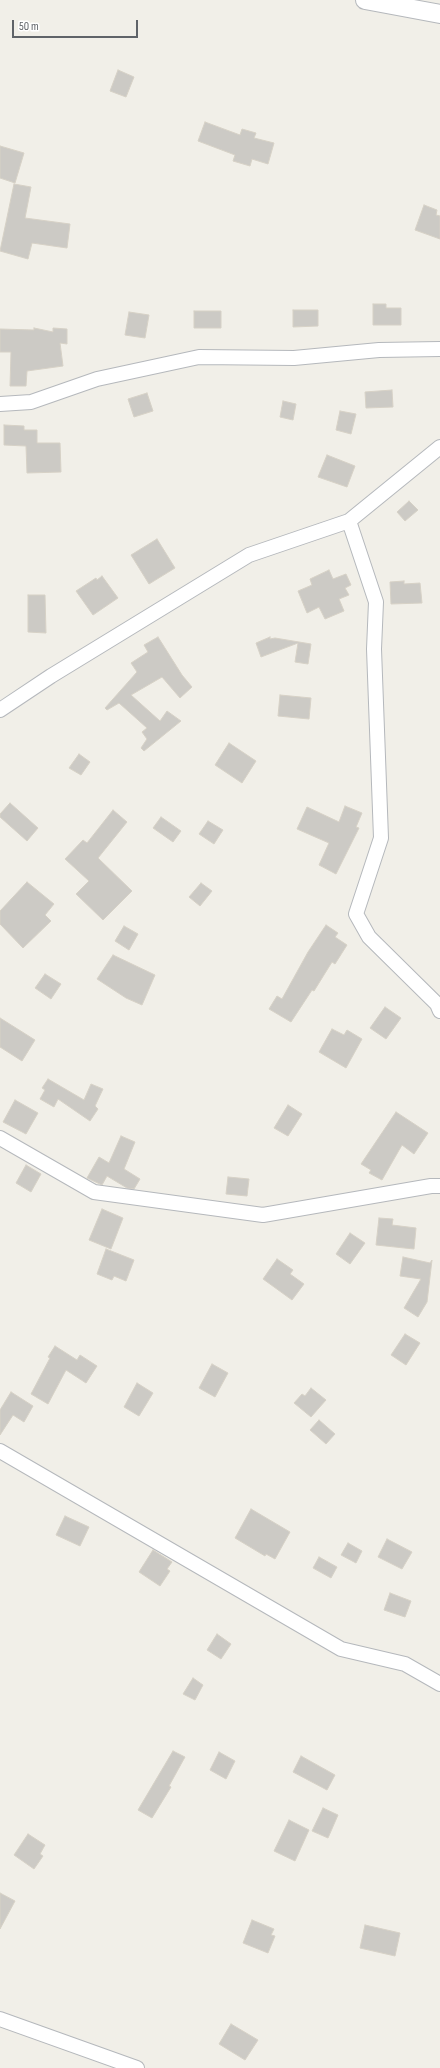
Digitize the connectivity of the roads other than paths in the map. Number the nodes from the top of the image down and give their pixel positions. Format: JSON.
{"nodes":[{"id":1,"x":365,"y":0,"type":"edge"},
{"id":2,"x":440,"y":14,"type":"edge"},
{"id":3,"x":440,"y":349,"type":"edge"},
{"id":4,"x":0,"y":404,"type":"edge"},
{"id":5,"x":440,"y":448,"type":"edge"},
{"id":6,"x":349,"y":521,"type":"junction"},
{"id":7,"x":0,"y":710,"type":"edge"},
{"id":8,"x":440,"y":1011,"type":"edge"},
{"id":9,"x":0,"y":1138,"type":"edge"},
{"id":10,"x":440,"y":1186,"type":"edge"},
{"id":11,"x":0,"y":1451,"type":"edge"},
{"id":12,"x":440,"y":1684,"type":"edge"},
{"id":13,"x":0,"y":2020,"type":"edge"},
{"id":14,"x":137,"y":2068,"type":"edge"}],
"edges":[{"from":1,"to":2,"type":"street"},
{"from":3,"to":4,"type":"street"},
{"from":5,"to":6,"type":"street"},
{"from":6,"to":7,"type":"street"},
{"from":6,"to":8,"type":"street"},
{"from":9,"to":10,"type":"street"},
{"from":11,"to":12,"type":"street"},
{"from":13,"to":14,"type":"street"}]}
